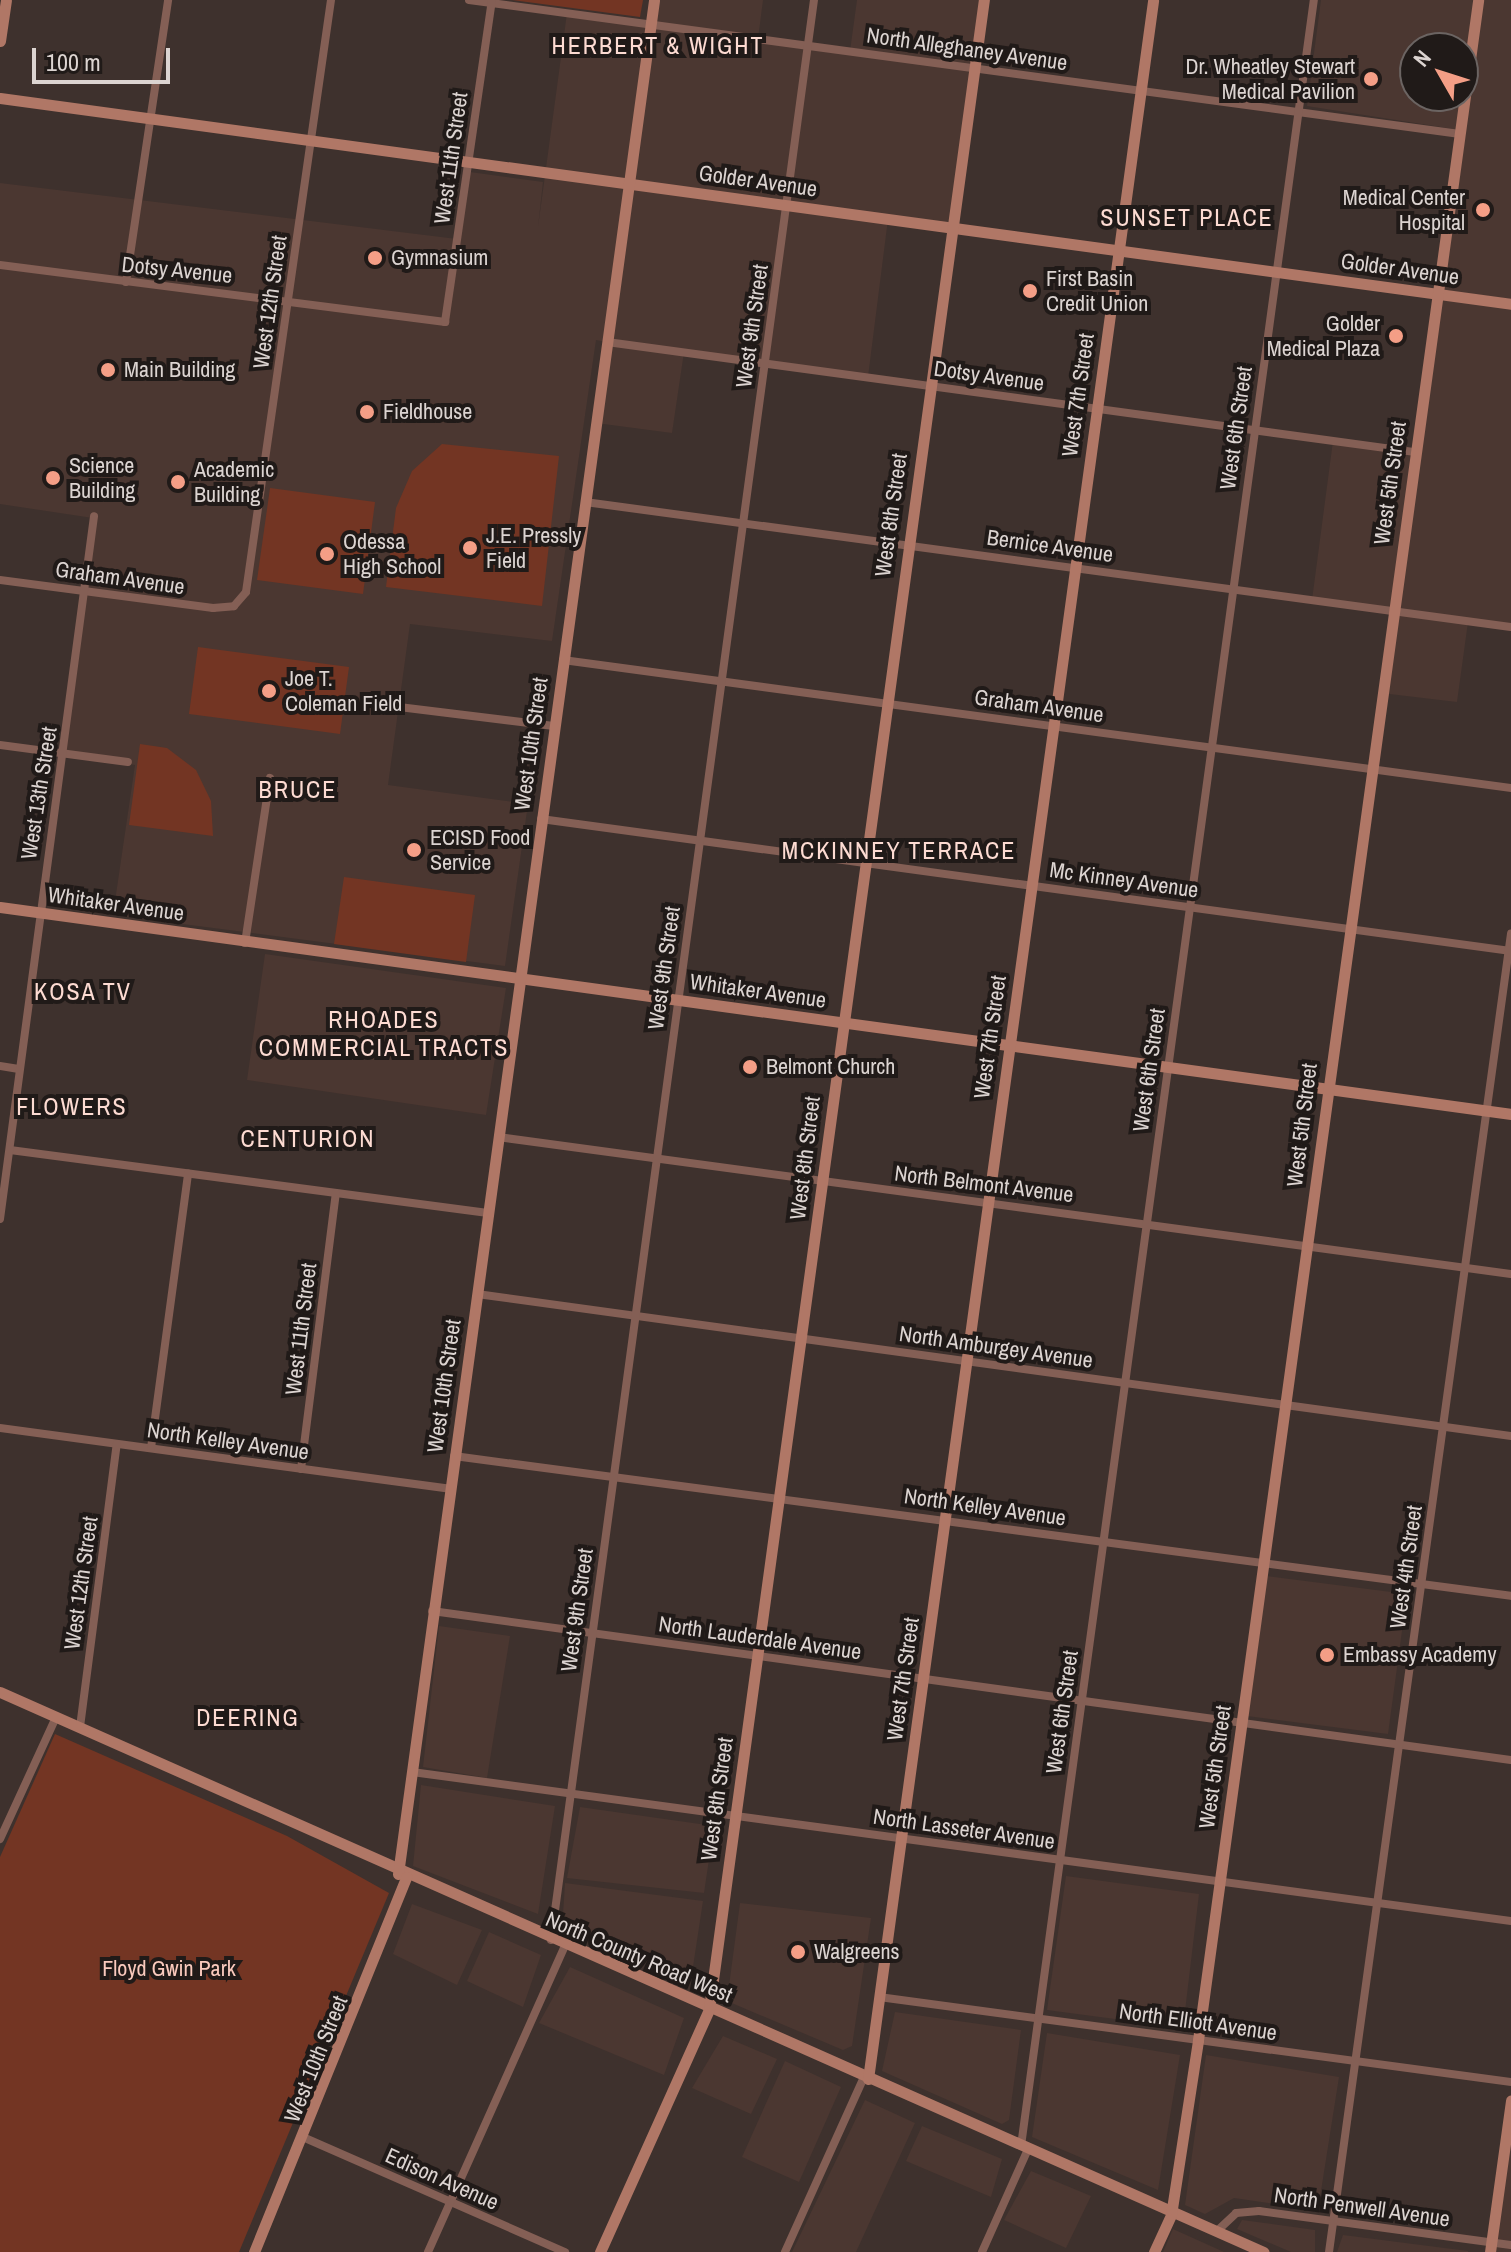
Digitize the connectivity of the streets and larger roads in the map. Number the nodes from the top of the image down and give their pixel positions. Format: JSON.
{"nodes":[{"id":1,"x":6,"y":0,"type":"edge"},
{"id":2,"x":168,"y":0,"type":"edge"},
{"id":3,"x":331,"y":0,"type":"edge"},
{"id":4,"x":469,"y":0,"type":"edge"},
{"id":5,"x":654,"y":0,"type":"edge"},
{"id":6,"x":814,"y":0,"type":"edge"},
{"id":7,"x":984,"y":0,"type":"edge"},
{"id":8,"x":1153,"y":0,"type":"edge"},
{"id":9,"x":1314,"y":0,"type":"edge"},
{"id":10,"x":1478,"y":0,"type":"edge"},
{"id":11,"x":492,"y":2,"type":"edge"},
{"id":12,"x":651,"y":25,"type":"junction"},
{"id":13,"x":0,"y":41,"type":"edge"},
{"id":14,"x":808,"y":46,"type":"junction"},
{"id":15,"x":974,"y":69,"type":"junction"},
{"id":16,"x":1140,"y":90,"type":"junction"},
{"id":17,"x":0,"y":98,"type":"edge"},
{"id":18,"x":1299,"y":112,"type":"junction"},
{"id":19,"x":150,"y":118,"type":"junction"},
{"id":20,"x":1460,"y":134,"type":"junction"},
{"id":21,"x":312,"y":140,"type":"junction"},
{"id":22,"x":469,"y":162,"type":"junction"},
{"id":23,"x":629,"y":183,"type":"junction"},
{"id":24,"x":786,"y":205,"type":"junction"},
{"id":25,"x":951,"y":227,"type":"junction"},
{"id":26,"x":1118,"y":249,"type":"junction"},
{"id":27,"x":0,"y":265,"type":"edge"},
{"id":28,"x":1276,"y":272,"type":"junction"},
{"id":29,"x":126,"y":282,"type":"junction"},
{"id":30,"x":1436,"y":294,"type":"junction"},
{"id":31,"x":289,"y":300,"type":"junction"},
{"id":32,"x":1511,"y":304,"type":"edge"},
{"id":33,"x":445,"y":322,"type":"joint"},
{"id":34,"x":607,"y":342,"type":"junction"},
{"id":35,"x":765,"y":364,"type":"junction"},
{"id":36,"x":929,"y":386,"type":"junction"},
{"id":37,"x":1096,"y":409,"type":"junction"},
{"id":38,"x":1254,"y":431,"type":"junction"},
{"id":39,"x":1414,"y":452,"type":"junction"},
{"id":40,"x":585,"y":502,"type":"junction"},
{"id":41,"x":94,"y":516,"type":"dead end"},
{"id":42,"x":743,"y":523,"type":"junction"},
{"id":43,"x":908,"y":545,"type":"junction"},
{"id":44,"x":1075,"y":567,"type":"junction"},
{"id":45,"x":0,"y":580,"type":"edge"},
{"id":46,"x":1233,"y":589,"type":"junction"},
{"id":47,"x":84,"y":591,"type":"junction"},
{"id":48,"x":234,"y":606,"type":"joint"},
{"id":49,"x":1393,"y":611,"type":"junction"},
{"id":50,"x":1511,"y":627,"type":"edge"},
{"id":51,"x":563,"y":660,"type":"junction"},
{"id":52,"x":722,"y":681,"type":"junction"},
{"id":53,"x":886,"y":703,"type":"junction"},
{"id":54,"x":399,"y":707,"type":"dead end"},
{"id":55,"x":554,"y":726,"type":"junction"},
{"id":56,"x":1053,"y":726,"type":"junction"},
{"id":57,"x":0,"y":745,"type":"edge"},
{"id":58,"x":1211,"y":748,"type":"junction"},
{"id":59,"x":65,"y":753,"type":"junction"},
{"id":60,"x":128,"y":762,"type":"dead end"},
{"id":61,"x":1371,"y":769,"type":"junction"},
{"id":62,"x":270,"y":778,"type":"dead end"},
{"id":63,"x":1511,"y":788,"type":"edge"},
{"id":64,"x":541,"y":819,"type":"junction"},
{"id":65,"x":700,"y":841,"type":"junction"},
{"id":66,"x":864,"y":863,"type":"junction"},
{"id":67,"x":1031,"y":886,"type":"junction"},
{"id":68,"x":0,"y":907,"type":"edge"},
{"id":69,"x":1189,"y":907,"type":"junction"},
{"id":70,"x":39,"y":913,"type":"junction"},
{"id":71,"x":1349,"y":929,"type":"junction"},
{"id":72,"x":1511,"y":934,"type":"edge"},
{"id":73,"x":245,"y":944,"type":"junction"},
{"id":74,"x":1510,"y":950,"type":"edge"},
{"id":75,"x":517,"y":979,"type":"junction"},
{"id":76,"x":676,"y":1000,"type":"junction"},
{"id":77,"x":843,"y":1023,"type":"junction"},
{"id":78,"x":1008,"y":1045,"type":"junction"},
{"id":79,"x":0,"y":1066,"type":"edge"},
{"id":80,"x":1166,"y":1067,"type":"junction"},
{"id":81,"x":19,"y":1069,"type":"junction"},
{"id":82,"x":1326,"y":1088,"type":"junction"},
{"id":83,"x":1483,"y":1110,"type":"junction"},
{"id":84,"x":1511,"y":1114,"type":"edge"},
{"id":85,"x":498,"y":1137,"type":"junction"},
{"id":86,"x":10,"y":1150,"type":"junction"},
{"id":87,"x":657,"y":1158,"type":"junction"},
{"id":88,"x":188,"y":1173,"type":"junction"},
{"id":89,"x":822,"y":1182,"type":"junction"},
{"id":90,"x":336,"y":1193,"type":"junction"},
{"id":91,"x":988,"y":1203,"type":"junction"},
{"id":92,"x":1,"y":1205,"type":"edge"},
{"id":93,"x":488,"y":1213,"type":"junction"},
{"id":94,"x":0,"y":1219,"type":"edge"},
{"id":95,"x":1146,"y":1224,"type":"junction"},
{"id":96,"x":1306,"y":1246,"type":"junction"},
{"id":97,"x":1465,"y":1267,"type":"junction"},
{"id":98,"x":1511,"y":1274,"type":"edge"},
{"id":99,"x":477,"y":1294,"type":"junction"},
{"id":100,"x":636,"y":1316,"type":"junction"},
{"id":101,"x":800,"y":1340,"type":"junction"},
{"id":102,"x":966,"y":1361,"type":"junction"},
{"id":103,"x":1125,"y":1383,"type":"junction"},
{"id":104,"x":1284,"y":1404,"type":"junction"},
{"id":105,"x":1443,"y":1426,"type":"junction"},
{"id":106,"x":0,"y":1428,"type":"edge"},
{"id":107,"x":1511,"y":1436,"type":"edge"},
{"id":108,"x":117,"y":1444,"type":"junction"},
{"id":109,"x":151,"y":1448,"type":"junction"},
{"id":110,"x":454,"y":1456,"type":"junction"},
{"id":111,"x":301,"y":1469,"type":"junction"},
{"id":112,"x":611,"y":1477,"type":"junction"},
{"id":113,"x":450,"y":1489,"type":"junction"},
{"id":114,"x":779,"y":1498,"type":"junction"},
{"id":115,"x":944,"y":1520,"type":"junction"},
{"id":116,"x":1103,"y":1541,"type":"junction"},
{"id":117,"x":1263,"y":1563,"type":"junction"},
{"id":118,"x":1421,"y":1584,"type":"junction"},
{"id":119,"x":1511,"y":1596,"type":"edge"},
{"id":120,"x":432,"y":1611,"type":"junction"},
{"id":121,"x":592,"y":1633,"type":"junction"},
{"id":122,"x":758,"y":1656,"type":"junction"},
{"id":123,"x":923,"y":1679,"type":"junction"},
{"id":124,"x":0,"y":1692,"type":"edge"},
{"id":125,"x":1081,"y":1701,"type":"junction"},
{"id":126,"x":56,"y":1717,"type":"junction"},
{"id":127,"x":1241,"y":1723,"type":"junction"},
{"id":128,"x":80,"y":1727,"type":"junction"},
{"id":129,"x":1399,"y":1744,"type":"junction"},
{"id":130,"x":1511,"y":1760,"type":"edge"},
{"id":131,"x":412,"y":1772,"type":"junction"},
{"id":132,"x":571,"y":1794,"type":"junction"},
{"id":133,"x":735,"y":1816,"type":"junction"},
{"id":134,"x":901,"y":1838,"type":"junction"},
{"id":135,"x":0,"y":1839,"type":"edge"},
{"id":136,"x":1060,"y":1860,"type":"junction"},
{"id":137,"x":402,"y":1875,"type":"junction"},
{"id":138,"x":1219,"y":1881,"type":"junction"},
{"id":139,"x":1377,"y":1903,"type":"junction"},
{"id":140,"x":1511,"y":1921,"type":"edge"},
{"id":141,"x":551,"y":1940,"type":"junction"},
{"id":142,"x":565,"y":1946,"type":"junction"},
{"id":143,"x":879,"y":1997,"type":"junction"},
{"id":144,"x":709,"y":2009,"type":"junction"},
{"id":145,"x":1038,"y":2019,"type":"junction"},
{"id":146,"x":1198,"y":2040,"type":"junction"},
{"id":147,"x":1356,"y":2061,"type":"junction"},
{"id":148,"x":866,"y":2078,"type":"junction"},
{"id":149,"x":1511,"y":2082,"type":"edge"},
{"id":150,"x":1511,"y":2100,"type":"edge"},
{"id":151,"x":305,"y":2138,"type":"junction"},
{"id":152,"x":1025,"y":2147,"type":"junction"},
{"id":153,"x":450,"y":2202,"type":"junction"},
{"id":154,"x":1171,"y":2215,"type":"junction"},
{"id":155,"x":1334,"y":2220,"type":"junction"},
{"id":156,"x":1217,"y":2231,"type":"junction"},
{"id":157,"x":1511,"y":2245,"type":"edge"},
{"id":158,"x":1490,"y":2247,"type":"edge"},
{"id":159,"x":254,"y":2252,"type":"edge"},
{"id":160,"x":428,"y":2252,"type":"edge"},
{"id":161,"x":565,"y":2252,"type":"edge"},
{"id":162,"x":600,"y":2252,"type":"edge"},
{"id":163,"x":785,"y":2252,"type":"edge"},
{"id":164,"x":982,"y":2252,"type":"edge"},
{"id":165,"x":1154,"y":2252,"type":"edge"},
{"id":166,"x":1264,"y":2252,"type":"edge"},
{"id":167,"x":1329,"y":2252,"type":"edge"}],
"edges":[{"from":1,"to":13,"type":"street"},
{"from":2,"to":19,"type":"street"},
{"from":3,"to":21,"type":"street","name":"West 12th Street"},
{"from":4,"to":11,"type":"street","name":"North Alleghaney Avenue"},
{"from":5,"to":12,"type":"street","name":"West 10th Street"},
{"from":6,"to":14,"type":"street","name":"West 9th Street"},
{"from":7,"to":15,"type":"street","name":"West 8th Street"},
{"from":8,"to":16,"type":"street","name":"West 7th Street"},
{"from":9,"to":18,"type":"street","name":"West 6th Street"},
{"from":10,"to":20,"type":"street","name":"West 5th Street"},
{"from":11,"to":12,"type":"street","name":"North Alleghaney Avenue"},
{"from":11,"to":22,"type":"street","name":"West 11th Street"},
{"from":12,"to":14,"type":"street","name":"North Alleghaney Avenue"},
{"from":12,"to":23,"type":"street","name":"West 10th Street"},
{"from":14,"to":15,"type":"street","name":"North Alleghaney Avenue"},
{"from":14,"to":24,"type":"street","name":"West 9th Street"},
{"from":15,"to":16,"type":"street","name":"North Alleghaney Avenue"},
{"from":15,"to":25,"type":"street","name":"West 8th Street"},
{"from":16,"to":18,"type":"street","name":"North Alleghaney Avenue"},
{"from":16,"to":26,"type":"street","name":"West 7th Street"},
{"from":17,"to":19,"type":"street","name":"Golder Avenue"},
{"from":18,"to":20,"type":"street","name":"North Alleghaney Avenue"},
{"from":18,"to":28,"type":"street","name":"West 6th Street"},
{"from":19,"to":21,"type":"street","name":"Golder Avenue"},
{"from":19,"to":29,"type":"street"},
{"from":20,"to":30,"type":"street","name":"West 5th Street"},
{"from":21,"to":22,"type":"street","name":"Golder Avenue"},
{"from":21,"to":31,"type":"street","name":"West 12th Street"},
{"from":22,"to":23,"type":"street","name":"Golder Avenue"},
{"from":22,"to":33,"type":"street","name":"West 11th Street"},
{"from":23,"to":24,"type":"street","name":"Golder Avenue"},
{"from":23,"to":34,"type":"street","name":"West 10th Street"},
{"from":24,"to":25,"type":"street","name":"Golder Avenue"},
{"from":24,"to":35,"type":"street","name":"West 9th Street"},
{"from":25,"to":26,"type":"street","name":"Golder Avenue"},
{"from":25,"to":36,"type":"street","name":"West 8th Street"},
{"from":26,"to":28,"type":"street","name":"Golder Avenue"},
{"from":26,"to":37,"type":"street","name":"West 7th Street"},
{"from":27,"to":29,"type":"street","name":"Dotsy Avenue"},
{"from":28,"to":30,"type":"street","name":"Golder Avenue"},
{"from":28,"to":38,"type":"street","name":"West 6th Street"},
{"from":29,"to":31,"type":"street","name":"Dotsy Avenue"},
{"from":30,"to":32,"type":"street","name":"Golder Avenue"},
{"from":30,"to":39,"type":"street","name":"West 5th Street"},
{"from":31,"to":33,"type":"street","name":"Dotsy Avenue"},
{"from":31,"to":48,"type":"street","name":"West 12th Street"},
{"from":34,"to":35,"type":"street","name":"Dotsy Avenue"},
{"from":34,"to":40,"type":"street","name":"West 10th Street"},
{"from":35,"to":36,"type":"street","name":"Dotsy Avenue"},
{"from":35,"to":42,"type":"street","name":"West 9th Street"},
{"from":36,"to":37,"type":"street","name":"Dotsy Avenue"},
{"from":36,"to":43,"type":"street","name":"West 8th Street"},
{"from":37,"to":38,"type":"street","name":"Dotsy Avenue"},
{"from":37,"to":44,"type":"street","name":"West 7th Street"},
{"from":38,"to":39,"type":"street","name":"Dotsy Avenue"},
{"from":38,"to":46,"type":"street","name":"West 6th Street"},
{"from":39,"to":49,"type":"street","name":"West 5th Street"},
{"from":40,"to":42,"type":"street","name":"Bernice Avenue"},
{"from":40,"to":51,"type":"street","name":"West 10th Street"},
{"from":41,"to":47,"type":"street","name":"West 13th Street"},
{"from":42,"to":43,"type":"street","name":"Bernice Avenue"},
{"from":42,"to":52,"type":"street","name":"West 9th Street"},
{"from":43,"to":44,"type":"street","name":"Bernice Avenue"},
{"from":43,"to":53,"type":"street","name":"West 8th Street"},
{"from":44,"to":46,"type":"street","name":"Bernice Avenue"},
{"from":44,"to":56,"type":"street","name":"West 7th Street"},
{"from":45,"to":47,"type":"street","name":"Graham Avenue"},
{"from":46,"to":49,"type":"street","name":"Bernice Avenue"},
{"from":46,"to":58,"type":"street","name":"West 6th Street"},
{"from":47,"to":48,"type":"street","name":"Graham Avenue"},
{"from":47,"to":59,"type":"street","name":"West 13th Street"},
{"from":49,"to":50,"type":"street","name":"Bernice Avenue"},
{"from":49,"to":61,"type":"street","name":"West 5th Street"},
{"from":51,"to":52,"type":"street","name":"Graham Avenue"},
{"from":51,"to":55,"type":"street","name":"West 10th Street"},
{"from":52,"to":53,"type":"street","name":"Graham Avenue"},
{"from":52,"to":65,"type":"street","name":"West 9th Street"},
{"from":53,"to":56,"type":"street","name":"Graham Avenue"},
{"from":53,"to":66,"type":"street","name":"West 8th Street"},
{"from":54,"to":55,"type":"street"},
{"from":55,"to":64,"type":"street","name":"West 10th Street"},
{"from":56,"to":58,"type":"street","name":"Graham Avenue"},
{"from":56,"to":67,"type":"street","name":"West 7th Street"},
{"from":57,"to":59,"type":"street"},
{"from":58,"to":61,"type":"street","name":"Graham Avenue"},
{"from":58,"to":69,"type":"street","name":"West 6th Street"},
{"from":59,"to":60,"type":"street"},
{"from":59,"to":70,"type":"street","name":"West 13th Street"},
{"from":61,"to":63,"type":"street","name":"Graham Avenue"},
{"from":61,"to":71,"type":"street","name":"West 5th Street"},
{"from":62,"to":73,"type":"street"},
{"from":64,"to":65,"type":"street","name":"Mc Kinney Avenue"},
{"from":64,"to":75,"type":"street","name":"West 10th Street"},
{"from":65,"to":66,"type":"street","name":"Mc Kinney Avenue"},
{"from":65,"to":76,"type":"street","name":"West 9th Street"},
{"from":66,"to":67,"type":"street","name":"Mc Kinney Avenue"},
{"from":66,"to":77,"type":"street","name":"West 8th Street"},
{"from":67,"to":69,"type":"street","name":"Mc Kinney Avenue"},
{"from":67,"to":78,"type":"street","name":"West 7th Street"},
{"from":68,"to":70,"type":"street","name":"Whitaker Avenue"},
{"from":69,"to":71,"type":"street","name":"Mc Kinney Avenue"},
{"from":69,"to":80,"type":"street","name":"West 6th Street"},
{"from":70,"to":73,"type":"street","name":"Whitaker Avenue"},
{"from":70,"to":81,"type":"street","name":"West 13th Street"},
{"from":71,"to":74,"type":"street","name":"Mc Kinney Avenue"},
{"from":71,"to":82,"type":"street","name":"West 5th Street"},
{"from":72,"to":74,"type":"street","name":"West 4th Street"},
{"from":73,"to":75,"type":"street","name":"Whitaker Avenue"},
{"from":74,"to":83,"type":"street","name":"West 4th Street"},
{"from":75,"to":76,"type":"street","name":"Whitaker Avenue"},
{"from":75,"to":85,"type":"street","name":"West 10th Street"},
{"from":76,"to":77,"type":"street","name":"Whitaker Avenue"},
{"from":76,"to":87,"type":"street","name":"West 9th Street"},
{"from":77,"to":78,"type":"street","name":"Whitaker Avenue"},
{"from":77,"to":89,"type":"street","name":"West 8th Street"},
{"from":78,"to":80,"type":"street","name":"Whitaker Avenue"},
{"from":78,"to":91,"type":"street","name":"West 7th Street"},
{"from":79,"to":81,"type":"street"},
{"from":80,"to":82,"type":"street","name":"Whitaker Avenue"},
{"from":80,"to":95,"type":"street","name":"West 6th Street"},
{"from":81,"to":86,"type":"street","name":"West 13th Street"},
{"from":82,"to":83,"type":"street","name":"Whitaker Avenue"},
{"from":82,"to":96,"type":"street","name":"West 5th Street"},
{"from":83,"to":84,"type":"street","name":"Whitaker Avenue"},
{"from":83,"to":97,"type":"street","name":"West 4th Street"},
{"from":85,"to":87,"type":"street","name":"North Belmont Avenue"},
{"from":85,"to":93,"type":"street","name":"West 10th Street"},
{"from":86,"to":88,"type":"street"},
{"from":86,"to":92,"type":"street","name":"West 13th Street"},
{"from":87,"to":89,"type":"street","name":"North Belmont Avenue"},
{"from":87,"to":100,"type":"street","name":"West 9th Street"},
{"from":88,"to":90,"type":"street"},
{"from":88,"to":109,"type":"street"},
{"from":89,"to":91,"type":"street","name":"North Belmont Avenue"},
{"from":89,"to":101,"type":"street","name":"West 8th Street"},
{"from":90,"to":93,"type":"street"},
{"from":90,"to":111,"type":"street","name":"West 11th Street"},
{"from":91,"to":95,"type":"street","name":"North Belmont Avenue"},
{"from":91,"to":102,"type":"street","name":"West 7th Street"},
{"from":92,"to":94,"type":"street","name":"West 13th Street"},
{"from":93,"to":99,"type":"street","name":"West 10th Street"},
{"from":95,"to":96,"type":"street","name":"North Belmont Avenue"},
{"from":95,"to":103,"type":"street","name":"West 6th Street"},
{"from":96,"to":97,"type":"street","name":"North Belmont Avenue"},
{"from":96,"to":104,"type":"street","name":"West 5th Street"},
{"from":97,"to":98,"type":"street","name":"North Belmont Avenue"},
{"from":97,"to":105,"type":"street","name":"West 4th Street"},
{"from":99,"to":100,"type":"street","name":"North Amburgey Avenue"},
{"from":99,"to":110,"type":"street","name":"West 10th Street"},
{"from":100,"to":101,"type":"street","name":"North Amburgey Avenue"},
{"from":100,"to":112,"type":"street","name":"West 9th Street"},
{"from":101,"to":102,"type":"street","name":"North Amburgey Avenue"},
{"from":101,"to":114,"type":"street","name":"West 8th Street"},
{"from":102,"to":103,"type":"street","name":"North Amburgey Avenue"},
{"from":102,"to":115,"type":"street","name":"West 7th Street"},
{"from":103,"to":104,"type":"street","name":"North Amburgey Avenue"},
{"from":103,"to":116,"type":"street","name":"West 6th Street"},
{"from":104,"to":105,"type":"street","name":"North Amburgey Avenue"},
{"from":104,"to":117,"type":"street","name":"West 5th Street"},
{"from":105,"to":107,"type":"street","name":"North Amburgey Avenue"},
{"from":105,"to":118,"type":"street","name":"West 4th Street"},
{"from":106,"to":108,"type":"street","name":"North Kelley Avenue"},
{"from":108,"to":109,"type":"street","name":"North Kelley Avenue"},
{"from":108,"to":128,"type":"street","name":"West 12th Street"},
{"from":109,"to":111,"type":"street","name":"North Kelley Avenue"},
{"from":110,"to":112,"type":"street","name":"North Kelley Avenue"},
{"from":110,"to":113,"type":"street","name":"West 10th Street"},
{"from":111,"to":113,"type":"street","name":"North Kelley Avenue"},
{"from":112,"to":114,"type":"street","name":"North Kelley Avenue"},
{"from":112,"to":121,"type":"street","name":"West 9th Street"},
{"from":113,"to":120,"type":"street","name":"West 10th Street"},
{"from":114,"to":115,"type":"street","name":"North Kelley Avenue"},
{"from":114,"to":122,"type":"street","name":"West 8th Street"},
{"from":115,"to":116,"type":"street","name":"North Kelley Avenue"},
{"from":115,"to":123,"type":"street","name":"West 7th Street"},
{"from":116,"to":117,"type":"street","name":"North Kelley Avenue"},
{"from":116,"to":125,"type":"street","name":"West 6th Street"},
{"from":117,"to":118,"type":"street","name":"North Kelley Avenue"},
{"from":117,"to":127,"type":"street","name":"West 5th Street"},
{"from":118,"to":119,"type":"street","name":"North Kelley Avenue"},
{"from":118,"to":129,"type":"street","name":"West 4th Street"},
{"from":120,"to":121,"type":"street","name":"North Lauderdale Avenue"},
{"from":120,"to":131,"type":"street","name":"West 10th Street"},
{"from":121,"to":122,"type":"street","name":"North Lauderdale Avenue"},
{"from":121,"to":132,"type":"street","name":"West 9th Street"},
{"from":122,"to":123,"type":"street","name":"North Lauderdale Avenue"},
{"from":122,"to":133,"type":"street","name":"West 8th Street"},
{"from":123,"to":125,"type":"street","name":"North Lauderdale Avenue"},
{"from":123,"to":134,"type":"street","name":"West 7th Street"},
{"from":124,"to":126,"type":"street","name":"North County Road West"},
{"from":125,"to":127,"type":"street","name":"North Lauderdale Avenue"},
{"from":125,"to":136,"type":"street","name":"West 6th Street"},
{"from":126,"to":128,"type":"street","name":"North County Road West"},
{"from":126,"to":135,"type":"street"},
{"from":127,"to":129,"type":"street","name":"North Lauderdale Avenue"},
{"from":127,"to":138,"type":"street","name":"West 5th Street"},
{"from":128,"to":137,"type":"street","name":"North County Road West"},
{"from":129,"to":130,"type":"street","name":"North Lauderdale Avenue"},
{"from":129,"to":139,"type":"street","name":"West 4th Street"},
{"from":131,"to":132,"type":"street","name":"North Lasseter Avenue"},
{"from":131,"to":137,"type":"street","name":"West 10th Street"},
{"from":132,"to":133,"type":"street","name":"North Lasseter Avenue"},
{"from":132,"to":141,"type":"street","name":"West 9th Street"},
{"from":133,"to":134,"type":"street","name":"North Lasseter Avenue"},
{"from":133,"to":144,"type":"street","name":"West 8th Street"},
{"from":134,"to":136,"type":"street","name":"North Lasseter Avenue"},
{"from":134,"to":143,"type":"street","name":"West 7th Street"},
{"from":136,"to":138,"type":"street","name":"North Lasseter Avenue"},
{"from":136,"to":145,"type":"street","name":"West 6th Street"},
{"from":137,"to":141,"type":"street","name":"North County Road West"},
{"from":137,"to":151,"type":"street","name":"West 10th Street"},
{"from":138,"to":139,"type":"street","name":"North Lasseter Avenue"},
{"from":138,"to":146,"type":"street","name":"West 5th Street"},
{"from":139,"to":140,"type":"street","name":"North Lasseter Avenue"},
{"from":139,"to":147,"type":"street","name":"West 4th Street"},
{"from":141,"to":142,"type":"street","name":"North County Road West"},
{"from":142,"to":144,"type":"street","name":"North County Road West"},
{"from":142,"to":153,"type":"street"},
{"from":143,"to":145,"type":"street","name":"North Elliott Avenue"},
{"from":143,"to":148,"type":"street","name":"West 7th Street"},
{"from":144,"to":148,"type":"street","name":"North County Road West"},
{"from":144,"to":162,"type":"street","name":"West 8th Street"},
{"from":145,"to":146,"type":"street","name":"North Elliott Avenue"},
{"from":145,"to":152,"type":"street","name":"West 6th Street"},
{"from":146,"to":147,"type":"street","name":"North Elliott Avenue"},
{"from":146,"to":154,"type":"street","name":"West 5th Street"},
{"from":147,"to":149,"type":"street","name":"North Elliott Avenue"},
{"from":147,"to":155,"type":"street","name":"West 4th Street"},
{"from":148,"to":152,"type":"street","name":"North County Road West"},
{"from":148,"to":163,"type":"street","name":"West 7th Street"},
{"from":150,"to":158,"type":"street"},
{"from":151,"to":153,"type":"street","name":"Edison Avenue"},
{"from":151,"to":159,"type":"street","name":"West 10th Street"},
{"from":152,"to":154,"type":"street","name":"North County Road West"},
{"from":152,"to":164,"type":"street","name":"West 6th Street"},
{"from":153,"to":160,"type":"street"},
{"from":153,"to":161,"type":"street","name":"Edison Avenue"},
{"from":154,"to":156,"type":"street","name":"North County Road West"},
{"from":154,"to":165,"type":"street","name":"West 5th Street"},
{"from":155,"to":156,"type":"street","name":"North Penwell Avenue"},
{"from":155,"to":158,"type":"street","name":"North Penwell Avenue"},
{"from":155,"to":167,"type":"street","name":"West 4th Street"},
{"from":156,"to":166,"type":"street","name":"North County Road West"},
{"from":157,"to":158,"type":"street","name":"North Penwell Avenue"}]}
